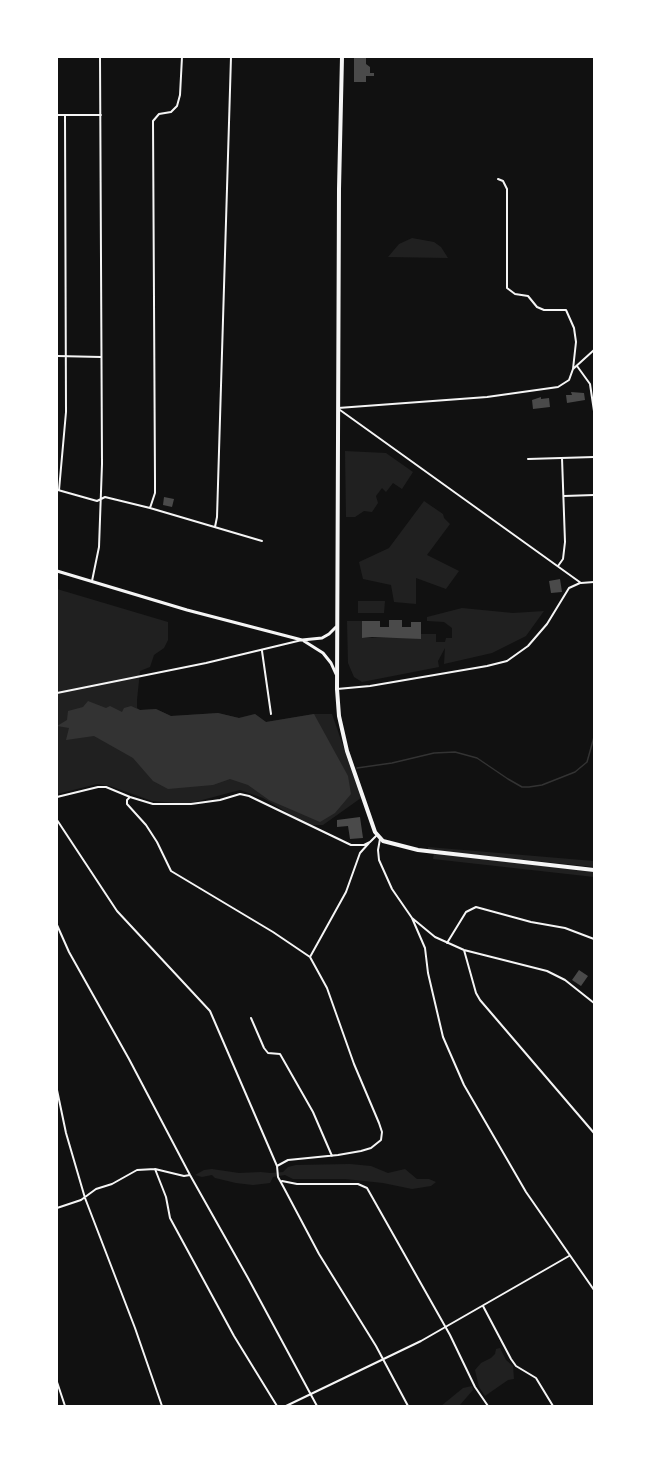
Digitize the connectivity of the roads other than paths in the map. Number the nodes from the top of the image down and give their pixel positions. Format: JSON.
{"nodes":[{"id":1,"x":100,"y":57,"type":"edge"},
{"id":2,"x":182,"y":57,"type":"edge"},
{"id":3,"x":231,"y":57,"type":"edge"},
{"id":4,"x":342,"y":57,"type":"edge"},
{"id":5,"x":57,"y":115,"type":"edge"},
{"id":6,"x":65,"y":115,"type":"junction"},
{"id":7,"x":101,"y":115,"type":"junction"},
{"id":8,"x":498,"y":179,"type":"dead end"},
{"id":9,"x":594,"y":350,"type":"edge"},
{"id":10,"x":57,"y":356,"type":"edge"},
{"id":11,"x":66,"y":356,"type":"junction"},
{"id":12,"x":101,"y":357,"type":"junction"},
{"id":13,"x":575,"y":368,"type":"junction"},
{"id":14,"x":338,"y":408,"type":"junction"},
{"id":15,"x":594,"y":411,"type":"edge"},
{"id":16,"x":594,"y":457,"type":"edge"},
{"id":17,"x":562,"y":458,"type":"junction"},
{"id":18,"x":528,"y":459,"type":"dead end"},
{"id":19,"x":58,"y":490,"type":"edge"},
{"id":20,"x":594,"y":495,"type":"edge"},
{"id":21,"x":564,"y":496,"type":"junction"},
{"id":22,"x":100,"y":500,"type":"junction"},
{"id":23,"x":150,"y":508,"type":"junction"},
{"id":24,"x":215,"y":527,"type":"junction"},
{"id":25,"x":262,"y":541,"type":"dead end"},
{"id":26,"x":558,"y":566,"type":"junction"},
{"id":27,"x":57,"y":571,"type":"edge"},
{"id":28,"x":92,"y":582,"type":"junction"},
{"id":29,"x":594,"y":582,"type":"edge"},
{"id":30,"x":581,"y":583,"type":"junction"},
{"id":31,"x":337,"y":625,"type":"junction"},
{"id":32,"x":302,"y":640,"type":"junction"},
{"id":33,"x":262,"y":650,"type":"junction"},
{"id":34,"x":337,"y":679,"type":"junction"},
{"id":35,"x":337,"y":688,"type":"junction"},
{"id":36,"x":57,"y":693,"type":"edge"},
{"id":37,"x":271,"y":714,"type":"dead end"},
{"id":38,"x":57,"y":797,"type":"edge"},
{"id":39,"x":130,"y":797,"type":"junction"},
{"id":40,"x":57,"y":820,"type":"edge"},
{"id":41,"x":378,"y":837,"type":"junction"},
{"id":42,"x":370,"y":842,"type":"junction"},
{"id":43,"x":594,"y":870,"type":"edge"},
{"id":44,"x":412,"y":918,"type":"junction"},
{"id":45,"x":57,"y":925,"type":"edge"},
{"id":46,"x":594,"y":939,"type":"edge"},
{"id":47,"x":447,"y":943,"type":"junction"},
{"id":48,"x":464,"y":950,"type":"junction"},
{"id":49,"x":310,"y":957,"type":"junction"},
{"id":50,"x":594,"y":1003,"type":"edge"},
{"id":51,"x":251,"y":1018,"type":"dead end"},
{"id":52,"x":57,"y":1090,"type":"edge"},
{"id":53,"x":594,"y":1133,"type":"edge"},
{"id":54,"x":332,"y":1156,"type":"junction"},
{"id":55,"x":277,"y":1166,"type":"junction"},
{"id":56,"x":155,"y":1169,"type":"junction"},
{"id":57,"x":190,"y":1175,"type":"junction"},
{"id":58,"x":279,"y":1176,"type":"junction"},
{"id":59,"x":85,"y":1198,"type":"junction"},
{"id":60,"x":57,"y":1208,"type":"edge"},
{"id":61,"x":569,"y":1257,"type":"junction"},
{"id":62,"x":594,"y":1290,"type":"edge"},
{"id":63,"x":483,"y":1306,"type":"junction"},
{"id":64,"x":446,"y":1327,"type":"junction"},
{"id":65,"x":382,"y":1359,"type":"junction"},
{"id":66,"x":57,"y":1382,"type":"edge"},
{"id":67,"x":311,"y":1395,"type":"junction"},
{"id":68,"x":66,"y":1406,"type":"edge"},
{"id":69,"x":162,"y":1406,"type":"edge"},
{"id":70,"x":277,"y":1406,"type":"edge"},
{"id":71,"x":286,"y":1406,"type":"edge"},
{"id":72,"x":317,"y":1406,"type":"edge"},
{"id":73,"x":408,"y":1406,"type":"edge"},
{"id":74,"x":488,"y":1406,"type":"edge"},
{"id":75,"x":553,"y":1406,"type":"edge"}],
"edges":[{"from":1,"to":7,"type":"street"},
{"from":2,"to":23,"type":"street"},
{"from":3,"to":24,"type":"street"},
{"from":4,"to":14,"type":"main road"},
{"from":5,"to":6,"type":"street"},
{"from":6,"to":7,"type":"street"},
{"from":6,"to":11,"type":"street"},
{"from":7,"to":12,"type":"street"},
{"from":8,"to":13,"type":"street"},
{"from":9,"to":13,"type":"street"},
{"from":10,"to":11,"type":"street"},
{"from":11,"to":12,"type":"street"},
{"from":11,"to":19,"type":"street"},
{"from":12,"to":22,"type":"street"},
{"from":13,"to":14,"type":"street"},
{"from":13,"to":15,"type":"street"},
{"from":14,"to":26,"type":"street"},
{"from":14,"to":31,"type":"main road"},
{"from":16,"to":17,"type":"street"},
{"from":17,"to":18,"type":"street"},
{"from":17,"to":21,"type":"street"},
{"from":19,"to":22,"type":"street"},
{"from":20,"to":21,"type":"street"},
{"from":21,"to":26,"type":"street"},
{"from":22,"to":23,"type":"street"},
{"from":22,"to":28,"type":"street"},
{"from":23,"to":24,"type":"street"},
{"from":24,"to":25,"type":"street"},
{"from":26,"to":30,"type":"street"},
{"from":27,"to":28,"type":"street"},
{"from":28,"to":32,"type":"street"},
{"from":29,"to":30,"type":"street"},
{"from":30,"to":35,"type":"street"},
{"from":31,"to":32,"type":"street"},
{"from":31,"to":34,"type":"main road"},
{"from":32,"to":33,"type":"street"},
{"from":32,"to":34,"type":"street"},
{"from":33,"to":36,"type":"street"},
{"from":33,"to":37,"type":"street"},
{"from":34,"to":35,"type":"main road"},
{"from":35,"to":41,"type":"main road"},
{"from":38,"to":39,"type":"street"},
{"from":39,"to":42,"type":"street"},
{"from":39,"to":49,"type":"street"},
{"from":40,"to":55,"type":"street"},
{"from":41,"to":42,"type":"street"},
{"from":41,"to":43,"type":"main road"},
{"from":41,"to":44,"type":"street"},
{"from":42,"to":49,"type":"street"},
{"from":44,"to":47,"type":"street"},
{"from":44,"to":61,"type":"street"},
{"from":45,"to":57,"type":"street"},
{"from":46,"to":47,"type":"street"},
{"from":47,"to":48,"type":"street"},
{"from":48,"to":50,"type":"street"},
{"from":48,"to":53,"type":"street"},
{"from":49,"to":54,"type":"street"},
{"from":51,"to":54,"type":"street"},
{"from":52,"to":59,"type":"street"},
{"from":54,"to":55,"type":"street"},
{"from":55,"to":58,"type":"street"},
{"from":56,"to":57,"type":"street"},
{"from":56,"to":59,"type":"street"},
{"from":56,"to":70,"type":"street"},
{"from":57,"to":67,"type":"street"},
{"from":58,"to":64,"type":"street"},
{"from":58,"to":65,"type":"street"},
{"from":59,"to":60,"type":"street"},
{"from":59,"to":69,"type":"street"},
{"from":61,"to":62,"type":"street"},
{"from":61,"to":63,"type":"street"},
{"from":63,"to":64,"type":"street"},
{"from":63,"to":75,"type":"street"},
{"from":64,"to":65,"type":"street"},
{"from":64,"to":74,"type":"street"},
{"from":65,"to":67,"type":"street"},
{"from":65,"to":73,"type":"street"},
{"from":66,"to":68,"type":"street"},
{"from":67,"to":71,"type":"street"},
{"from":67,"to":72,"type":"street"}]}
